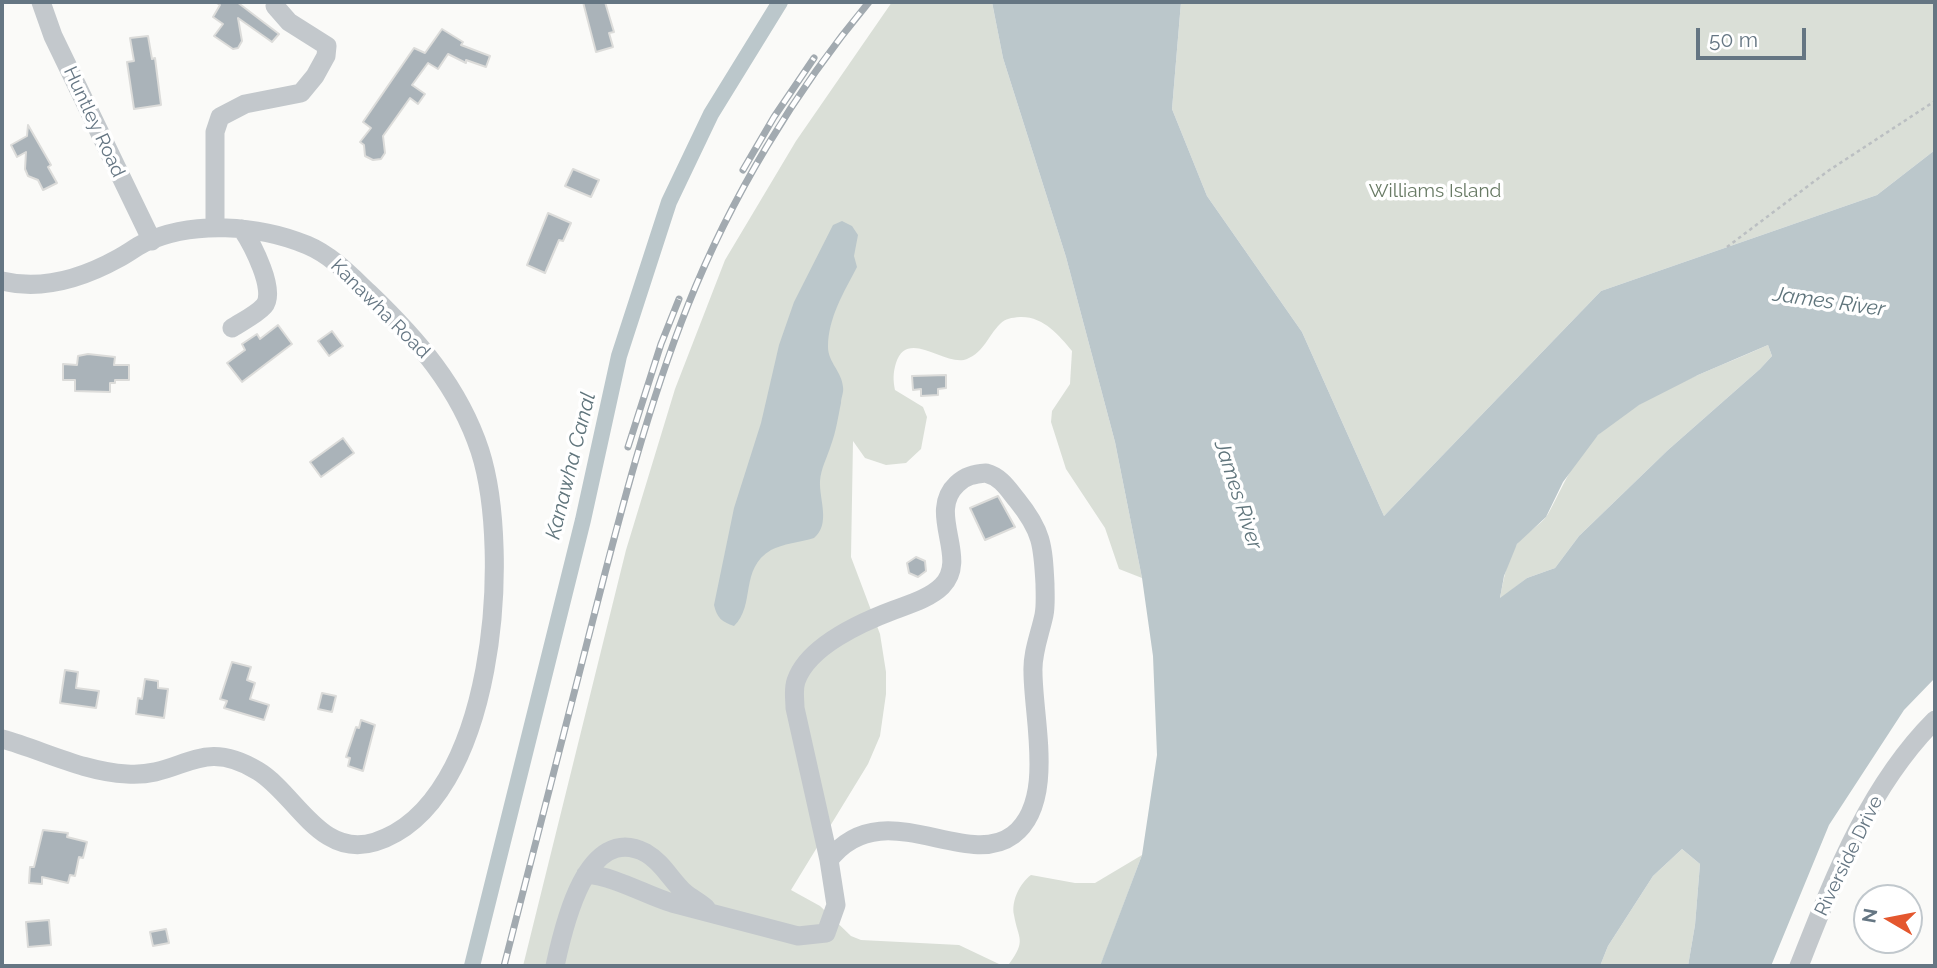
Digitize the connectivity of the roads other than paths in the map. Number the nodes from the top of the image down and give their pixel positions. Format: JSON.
{"nodes":[{"id":1,"x":41,"y":2,"type":"edge"},
{"id":2,"x":275,"y":6,"type":"dead end"},
{"id":3,"x":215,"y":228,"type":"junction"},
{"id":4,"x":242,"y":229,"type":"junction"},
{"id":5,"x":152,"y":241,"type":"junction"},
{"id":6,"x":2,"y":281,"type":"edge"},
{"id":7,"x":232,"y":328,"type":"dead end"},
{"id":8,"x":1935,"y":720,"type":"edge"},
{"id":9,"x":2,"y":739,"type":"edge"},
{"id":10,"x":829,"y":860,"type":"junction"},
{"id":11,"x":586,"y":874,"type":"junction"},
{"id":12,"x":713,"y":912,"type":"junction"},
{"id":13,"x":555,"y":966,"type":"edge"},
{"id":14,"x":1799,"y":966,"type":"edge"}],
"edges":[{"from":1,"to":5,"type":"street","name":"Huntley Road"},
{"from":2,"to":3,"type":"street"},
{"from":3,"to":4,"type":"street","name":"Kanawha Road"},
{"from":3,"to":5,"type":"street","name":"Kanawha Road"},
{"from":4,"to":7,"type":"street"},
{"from":4,"to":9,"type":"street","name":"Kanawha Road"},
{"from":5,"to":6,"type":"street","name":"Kanawha Road"},
{"from":8,"to":14,"type":"street","name":"Riverside Drive"},
{"from":10,"to":10,"type":"street"},
{"from":10,"to":12,"type":"street"},
{"from":11,"to":12,"type":"street"},
{"from":11,"to":12,"type":"street"},
{"from":11,"to":13,"type":"street"}]}
